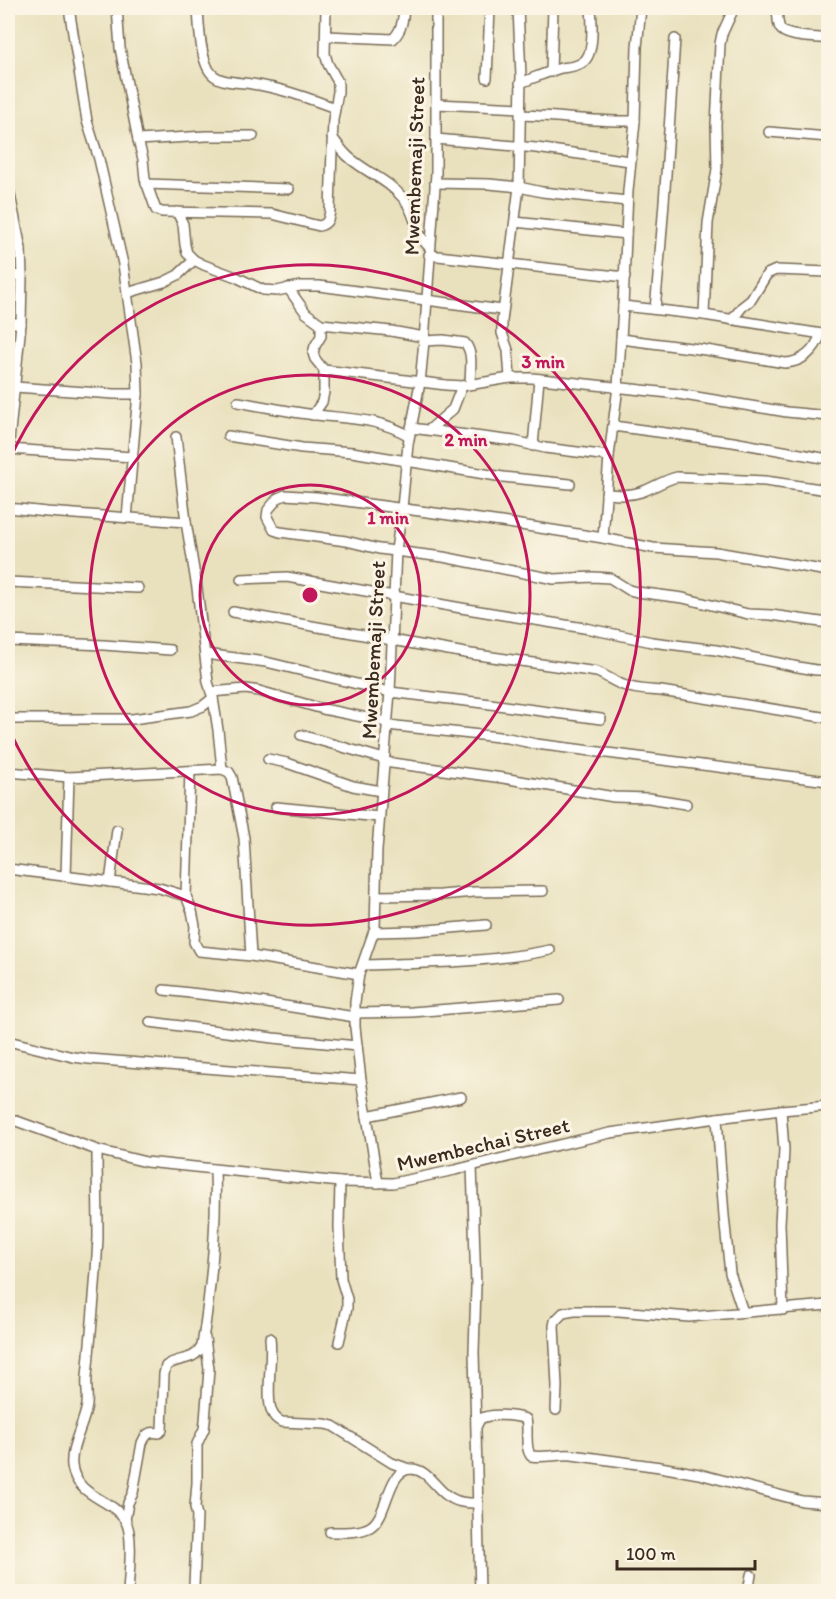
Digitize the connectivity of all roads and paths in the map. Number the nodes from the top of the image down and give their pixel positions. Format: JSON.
{"nodes":[{"id":1,"x":69,"y":8,"type":"edge"},
{"id":2,"x":117,"y":8,"type":"edge"},
{"id":3,"x":198,"y":8,"type":"edge"},
{"id":4,"x":326,"y":8,"type":"edge"},
{"id":5,"x":404,"y":8,"type":"edge"},
{"id":6,"x":436,"y":8,"type":"edge"},
{"id":7,"x":490,"y":8,"type":"edge"},
{"id":8,"x":518,"y":8,"type":"edge"},
{"id":9,"x":553,"y":8,"type":"edge"},
{"id":10,"x":591,"y":8,"type":"edge"},
{"id":11,"x":641,"y":8,"type":"edge"},
{"id":12,"x":734,"y":8,"type":"edge"},
{"id":13,"x":777,"y":8,"type":"edge"},
{"id":14,"x":326,"y":36,"type":"junction"},
{"id":15,"x":675,"y":39,"type":"dead end"},
{"id":16,"x":828,"y":39,"type":"edge"},
{"id":17,"x":550,"y":72,"type":"junction"},
{"id":18,"x":486,"y":78,"type":"dead end"},
{"id":19,"x":520,"y":83,"type":"junction"},
{"id":20,"x":435,"y":104,"type":"junction"},
{"id":21,"x":335,"y":108,"type":"junction"},
{"id":22,"x":520,"y":112,"type":"junction"},
{"id":23,"x":635,"y":121,"type":"junction"},
{"id":24,"x":769,"y":132,"type":"dead end"},
{"id":25,"x":253,"y":136,"type":"dead end"},
{"id":26,"x":332,"y":137,"type":"junction"},
{"id":27,"x":828,"y":137,"type":"edge"},
{"id":28,"x":436,"y":139,"type":"junction"},
{"id":29,"x":138,"y":140,"type":"junction"},
{"id":30,"x":520,"y":147,"type":"junction"},
{"id":31,"x":630,"y":161,"type":"junction"},
{"id":32,"x":435,"y":183,"type":"junction"},
{"id":33,"x":146,"y":184,"type":"junction"},
{"id":34,"x":8,"y":185,"type":"edge"},
{"id":35,"x":519,"y":188,"type":"junction"},
{"id":36,"x":289,"y":189,"type":"dead end"},
{"id":37,"x":627,"y":201,"type":"junction"},
{"id":38,"x":177,"y":212,"type":"junction"},
{"id":39,"x":515,"y":222,"type":"junction"},
{"id":40,"x":626,"y":234,"type":"junction"},
{"id":41,"x":8,"y":247,"type":"edge"},
{"id":42,"x":21,"y":249,"type":"junction"},
{"id":43,"x":430,"y":251,"type":"junction"},
{"id":44,"x":194,"y":260,"type":"junction"},
{"id":45,"x":509,"y":265,"type":"junction"},
{"id":46,"x":828,"y":272,"type":"edge"},
{"id":47,"x":8,"y":275,"type":"edge"},
{"id":48,"x":22,"y":276,"type":"junction"},
{"id":49,"x":625,"y":277,"type":"junction"},
{"id":50,"x":288,"y":288,"type":"junction"},
{"id":51,"x":127,"y":293,"type":"junction"},
{"id":52,"x":426,"y":300,"type":"junction"},
{"id":53,"x":624,"y":306,"type":"junction"},
{"id":54,"x":656,"y":309,"type":"junction"},
{"id":55,"x":502,"y":310,"type":"junction"},
{"id":56,"x":704,"y":315,"type":"junction"},
{"id":57,"x":732,"y":320,"type":"junction"},
{"id":58,"x":8,"y":322,"type":"edge"},
{"id":59,"x":21,"y":324,"type":"junction"},
{"id":60,"x":321,"y":324,"type":"junction"},
{"id":61,"x":825,"y":334,"type":"edge"},
{"id":62,"x":424,"y":339,"type":"junction"},
{"id":63,"x":621,"y":339,"type":"junction"},
{"id":64,"x":8,"y":355,"type":"edge"},
{"id":65,"x":18,"y":357,"type":"junction"},
{"id":66,"x":324,"y":370,"type":"junction"},
{"id":67,"x":510,"y":378,"type":"junction"},
{"id":68,"x":539,"y":379,"type":"junction"},
{"id":69,"x":420,"y":383,"type":"junction"},
{"id":70,"x":466,"y":385,"type":"junction"},
{"id":71,"x":15,"y":387,"type":"junction"},
{"id":72,"x":618,"y":387,"type":"junction"},
{"id":73,"x":138,"y":394,"type":"junction"},
{"id":74,"x":238,"y":402,"type":"dead end"},
{"id":75,"x":313,"y":415,"type":"junction"},
{"id":76,"x":828,"y":416,"type":"edge"},
{"id":77,"x":9,"y":421,"type":"edge"},
{"id":78,"x":613,"y":426,"type":"junction"},
{"id":79,"x":429,"y":430,"type":"junction"},
{"id":80,"x":410,"y":432,"type":"junction"},
{"id":81,"x":228,"y":436,"type":"dead end"},
{"id":82,"x":176,"y":437,"type":"dead end"},
{"id":83,"x":532,"y":446,"type":"junction"},
{"id":84,"x":8,"y":450,"type":"edge"},
{"id":85,"x":133,"y":456,"type":"junction"},
{"id":86,"x":609,"y":456,"type":"junction"},
{"id":87,"x":828,"y":459,"type":"edge"},
{"id":88,"x":406,"y":461,"type":"junction"},
{"id":89,"x":570,"y":484,"type":"dead end"},
{"id":90,"x":828,"y":490,"type":"edge"},
{"id":91,"x":606,"y":494,"type":"junction"},
{"id":92,"x":8,"y":508,"type":"edge"},
{"id":93,"x":402,"y":508,"type":"junction"},
{"id":94,"x":128,"y":518,"type":"junction"},
{"id":95,"x":186,"y":522,"type":"junction"},
{"id":96,"x":603,"y":538,"type":"junction"},
{"id":97,"x":396,"y":550,"type":"junction"},
{"id":98,"x":828,"y":571,"type":"edge"},
{"id":99,"x":241,"y":579,"type":"dead end"},
{"id":100,"x":8,"y":582,"type":"edge"},
{"id":101,"x":138,"y":588,"type":"dead end"},
{"id":102,"x":395,"y":596,"type":"junction"},
{"id":103,"x":233,"y":612,"type":"dead end"},
{"id":104,"x":828,"y":623,"type":"edge"},
{"id":105,"x":393,"y":640,"type":"junction"},
{"id":106,"x":8,"y":641,"type":"edge"},
{"id":107,"x":170,"y":650,"type":"dead end"},
{"id":108,"x":205,"y":654,"type":"junction"},
{"id":109,"x":828,"y":670,"type":"edge"},
{"id":110,"x":390,"y":692,"type":"junction"},
{"id":111,"x":212,"y":695,"type":"junction"},
{"id":112,"x":828,"y":718,"type":"edge"},
{"id":113,"x":8,"y":719,"type":"edge"},
{"id":114,"x":601,"y":719,"type":"dead end"},
{"id":115,"x":387,"y":723,"type":"junction"},
{"id":116,"x":301,"y":735,"type":"dead end"},
{"id":117,"x":268,"y":759,"type":"dead end"},
{"id":118,"x":384,"y":760,"type":"junction"},
{"id":119,"x":222,"y":770,"type":"junction"},
{"id":120,"x":190,"y":771,"type":"junction"},
{"id":121,"x":8,"y":772,"type":"edge"},
{"id":122,"x":69,"y":777,"type":"junction"},
{"id":123,"x":828,"y":781,"type":"edge"},
{"id":124,"x":381,"y":791,"type":"junction"},
{"id":125,"x":686,"y":804,"type":"dead end"},
{"id":126,"x":276,"y":807,"type":"dead end"},
{"id":127,"x":379,"y":817,"type":"junction"},
{"id":128,"x":117,"y":830,"type":"dead end"},
{"id":129,"x":8,"y":869,"type":"edge"},
{"id":130,"x":66,"y":876,"type":"junction"},
{"id":131,"x":110,"y":882,"type":"junction"},
{"id":132,"x":543,"y":891,"type":"dead end"},
{"id":133,"x":186,"y":896,"type":"junction"},
{"id":134,"x":376,"y":896,"type":"junction"},
{"id":135,"x":486,"y":925,"type":"dead end"},
{"id":136,"x":374,"y":932,"type":"junction"},
{"id":137,"x":550,"y":950,"type":"dead end"},
{"id":138,"x":252,"y":956,"type":"junction"},
{"id":139,"x":361,"y":970,"type":"junction"},
{"id":140,"x":164,"y":990,"type":"dead end"},
{"id":141,"x":558,"y":1000,"type":"dead end"},
{"id":142,"x":355,"y":1015,"type":"junction"},
{"id":143,"x":150,"y":1022,"type":"dead end"},
{"id":144,"x":8,"y":1041,"type":"edge"},
{"id":145,"x":357,"y":1046,"type":"junction"},
{"id":146,"x":361,"y":1080,"type":"junction"},
{"id":147,"x":461,"y":1097,"type":"dead end"},
{"id":148,"x":827,"y":1109,"type":"edge"},
{"id":149,"x":781,"y":1110,"type":"junction"},
{"id":150,"x":367,"y":1116,"type":"junction"},
{"id":151,"x":8,"y":1118,"type":"edge"},
{"id":152,"x":717,"y":1118,"type":"junction"},
{"id":153,"x":97,"y":1150,"type":"junction"},
{"id":154,"x":472,"y":1166,"type":"junction"},
{"id":155,"x":215,"y":1170,"type":"junction"},
{"id":156,"x":340,"y":1182,"type":"junction"},
{"id":157,"x":378,"y":1183,"type":"junction"},
{"id":158,"x":828,"y":1305,"type":"edge"},
{"id":159,"x":783,"y":1310,"type":"junction"},
{"id":160,"x":743,"y":1312,"type":"junction"},
{"id":161,"x":204,"y":1334,"type":"junction"},
{"id":162,"x":270,"y":1338,"type":"dead end"},
{"id":163,"x":339,"y":1342,"type":"dead end"},
{"id":164,"x":556,"y":1410,"type":"dead end"},
{"id":165,"x":476,"y":1428,"type":"junction"},
{"id":166,"x":409,"y":1469,"type":"junction"},
{"id":167,"x":478,"y":1503,"type":"junction"},
{"id":168,"x":828,"y":1503,"type":"edge"},
{"id":169,"x":125,"y":1520,"type":"junction"},
{"id":170,"x":330,"y":1532,"type":"dead end"},
{"id":171,"x":750,"y":1575,"type":"dead end"},
{"id":172,"x":128,"y":1592,"type":"edge"},
{"id":173,"x":195,"y":1592,"type":"edge"},
{"id":174,"x":480,"y":1592,"type":"edge"},
{"id":175,"x":748,"y":1592,"type":"edge"}],
"edges":[{"from":1,"to":51,"type":"street"},
{"from":2,"to":29,"type":"street"},
{"from":3,"to":21,"type":"street"},
{"from":4,"to":14,"type":"street"},
{"from":5,"to":14,"type":"street"},
{"from":6,"to":20,"type":"street","name":"Mwembemaji Street"},
{"from":7,"to":18,"type":"street"},
{"from":8,"to":19,"type":"street"},
{"from":9,"to":17,"type":"street"},
{"from":10,"to":17,"type":"street"},
{"from":11,"to":23,"type":"street"},
{"from":12,"to":56,"type":"street"},
{"from":13,"to":16,"type":"street"},
{"from":14,"to":21,"type":"street"},
{"from":15,"to":54,"type":"street"},
{"from":17,"to":19,"type":"street"},
{"from":19,"to":22,"type":"street"},
{"from":20,"to":22,"type":"street"},
{"from":20,"to":28,"type":"street","name":"Mwembemaji Street"},
{"from":21,"to":26,"type":"street"},
{"from":22,"to":23,"type":"street"},
{"from":22,"to":30,"type":"street"},
{"from":23,"to":31,"type":"street"},
{"from":24,"to":27,"type":"street"},
{"from":25,"to":29,"type":"street"},
{"from":26,"to":38,"type":"street"},
{"from":26,"to":43,"type":"street"},
{"from":28,"to":30,"type":"street"},
{"from":28,"to":32,"type":"street","name":"Mwembemaji Street"},
{"from":29,"to":33,"type":"street"},
{"from":30,"to":31,"type":"street"},
{"from":30,"to":35,"type":"street"},
{"from":31,"to":37,"type":"street"},
{"from":32,"to":35,"type":"street"},
{"from":32,"to":43,"type":"street","name":"Mwembemaji Street"},
{"from":33,"to":36,"type":"street"},
{"from":33,"to":38,"type":"street"},
{"from":34,"to":42,"type":"street"},
{"from":35,"to":37,"type":"street"},
{"from":35,"to":39,"type":"street"},
{"from":37,"to":40,"type":"street"},
{"from":38,"to":44,"type":"street"},
{"from":39,"to":40,"type":"street"},
{"from":39,"to":45,"type":"street"},
{"from":40,"to":49,"type":"street"},
{"from":41,"to":42,"type":"street"},
{"from":42,"to":48,"type":"street"},
{"from":43,"to":45,"type":"street"},
{"from":43,"to":52,"type":"street","name":"Mwembemaji Street"},
{"from":44,"to":50,"type":"street"},
{"from":44,"to":51,"type":"street"},
{"from":45,"to":49,"type":"street"},
{"from":45,"to":55,"type":"street"},
{"from":46,"to":57,"type":"street"},
{"from":47,"to":48,"type":"street"},
{"from":48,"to":59,"type":"street"},
{"from":49,"to":53,"type":"street"},
{"from":50,"to":52,"type":"street"},
{"from":50,"to":60,"type":"street"},
{"from":51,"to":73,"type":"street"},
{"from":52,"to":55,"type":"street"},
{"from":52,"to":62,"type":"street","name":"Mwembemaji Street"},
{"from":53,"to":54,"type":"street"},
{"from":53,"to":63,"type":"street"},
{"from":54,"to":56,"type":"street"},
{"from":55,"to":67,"type":"street"},
{"from":56,"to":57,"type":"street"},
{"from":57,"to":61,"type":"street"},
{"from":58,"to":59,"type":"street"},
{"from":59,"to":65,"type":"street"},
{"from":60,"to":62,"type":"street"},
{"from":60,"to":66,"type":"street"},
{"from":61,"to":63,"type":"street"},
{"from":62,"to":69,"type":"street","name":"Mwembemaji Street"},
{"from":62,"to":70,"type":"street"},
{"from":63,"to":72,"type":"street"},
{"from":64,"to":65,"type":"street"},
{"from":65,"to":71,"type":"street"},
{"from":66,"to":69,"type":"street"},
{"from":66,"to":75,"type":"street"},
{"from":67,"to":68,"type":"street"},
{"from":67,"to":70,"type":"street"},
{"from":68,"to":72,"type":"street"},
{"from":68,"to":83,"type":"street"},
{"from":69,"to":70,"type":"street"},
{"from":69,"to":80,"type":"street","name":"Mwembemaji Street"},
{"from":70,"to":79,"type":"street"},
{"from":71,"to":73,"type":"street"},
{"from":71,"to":77,"type":"street"},
{"from":72,"to":76,"type":"street"},
{"from":72,"to":78,"type":"street"},
{"from":73,"to":85,"type":"street"},
{"from":74,"to":75,"type":"street"},
{"from":75,"to":80,"type":"street"},
{"from":77,"to":84,"type":"street"},
{"from":78,"to":86,"type":"street"},
{"from":78,"to":87,"type":"street"},
{"from":79,"to":80,"type":"street"},
{"from":79,"to":83,"type":"street"},
{"from":80,"to":88,"type":"street","name":"Mwembemaji Street"},
{"from":81,"to":88,"type":"street"},
{"from":82,"to":95,"type":"street"},
{"from":83,"to":86,"type":"street"},
{"from":84,"to":85,"type":"street"},
{"from":85,"to":94,"type":"street"},
{"from":86,"to":91,"type":"street"},
{"from":88,"to":89,"type":"street"},
{"from":88,"to":93,"type":"street","name":"Mwembemaji Street"},
{"from":90,"to":91,"type":"street"},
{"from":91,"to":96,"type":"street"},
{"from":92,"to":94,"type":"street"},
{"from":93,"to":96,"type":"street"},
{"from":93,"to":97,"type":"street","name":"Mwembemaji Street"},
{"from":93,"to":97,"type":"street"},
{"from":94,"to":95,"type":"street"},
{"from":95,"to":108,"type":"street"},
{"from":96,"to":98,"type":"street"},
{"from":97,"to":102,"type":"street","name":"Mwembemaji Street"},
{"from":97,"to":104,"type":"street"},
{"from":99,"to":102,"type":"street"},
{"from":100,"to":101,"type":"street"},
{"from":102,"to":105,"type":"street","name":"Mwembemaji Street"},
{"from":102,"to":109,"type":"street"},
{"from":103,"to":105,"type":"street"},
{"from":105,"to":110,"type":"street","name":"Mwembemaji Street"},
{"from":105,"to":112,"type":"street"},
{"from":106,"to":107,"type":"street"},
{"from":108,"to":110,"type":"street"},
{"from":108,"to":111,"type":"street"},
{"from":110,"to":114,"type":"street"},
{"from":110,"to":115,"type":"street","name":"Mwembemaji Street"},
{"from":111,"to":113,"type":"street"},
{"from":111,"to":115,"type":"street"},
{"from":111,"to":119,"type":"street"},
{"from":115,"to":118,"type":"street","name":"Mwembemaji Street"},
{"from":115,"to":123,"type":"street"},
{"from":116,"to":118,"type":"street"},
{"from":117,"to":124,"type":"street"},
{"from":118,"to":124,"type":"street","name":"Mwembemaji Street"},
{"from":118,"to":125,"type":"street"},
{"from":119,"to":120,"type":"street"},
{"from":119,"to":138,"type":"street"},
{"from":120,"to":122,"type":"street"},
{"from":120,"to":133,"type":"street"},
{"from":121,"to":122,"type":"street"},
{"from":122,"to":130,"type":"street"},
{"from":124,"to":127,"type":"street","name":"Mwembemaji Street"},
{"from":126,"to":127,"type":"street"},
{"from":127,"to":134,"type":"street","name":"Mwembemaji Street"},
{"from":128,"to":131,"type":"street"},
{"from":129,"to":130,"type":"street"},
{"from":130,"to":131,"type":"street"},
{"from":131,"to":133,"type":"street"},
{"from":132,"to":134,"type":"street"},
{"from":133,"to":138,"type":"street"},
{"from":134,"to":136,"type":"street","name":"Mwembemaji Street"},
{"from":135,"to":136,"type":"street"},
{"from":136,"to":139,"type":"street","name":"Mwembemaji Street"},
{"from":137,"to":139,"type":"street"},
{"from":138,"to":139,"type":"street"},
{"from":139,"to":142,"type":"street","name":"Mwembemaji Street"},
{"from":140,"to":142,"type":"street"},
{"from":141,"to":142,"type":"street"},
{"from":142,"to":145,"type":"street","name":"Mwembemaji Street"},
{"from":143,"to":145,"type":"street"},
{"from":144,"to":146,"type":"street"},
{"from":145,"to":146,"type":"street","name":"Mwembemaji Street"},
{"from":146,"to":150,"type":"street","name":"Mwembemaji Street"},
{"from":147,"to":150,"type":"street"},
{"from":148,"to":149,"type":"street","name":"Mwembechai Street"},
{"from":149,"to":152,"type":"street","name":"Mwembechai Street"},
{"from":149,"to":159,"type":"street"},
{"from":150,"to":157,"type":"street","name":"Mwembemaji Street"},
{"from":151,"to":153,"type":"street","name":"Mwembechai Street"},
{"from":152,"to":154,"type":"street","name":"Mwembechai Street"},
{"from":152,"to":160,"type":"street"},
{"from":153,"to":155,"type":"street","name":"Mwembechai Street"},
{"from":153,"to":169,"type":"street"},
{"from":154,"to":157,"type":"street","name":"Mwembechai Street"},
{"from":154,"to":165,"type":"street"},
{"from":155,"to":156,"type":"street","name":"Mwembechai Street"},
{"from":155,"to":161,"type":"street"},
{"from":156,"to":157,"type":"street","name":"Mwembechai Street"},
{"from":156,"to":163,"type":"street"},
{"from":158,"to":159,"type":"street"},
{"from":159,"to":160,"type":"street"},
{"from":160,"to":164,"type":"street"},
{"from":161,"to":169,"type":"street"},
{"from":161,"to":173,"type":"street"},
{"from":162,"to":166,"type":"street"},
{"from":165,"to":167,"type":"street"},
{"from":165,"to":168,"type":"street"},
{"from":166,"to":167,"type":"street"},
{"from":166,"to":170,"type":"street"},
{"from":167,"to":174,"type":"street"},
{"from":169,"to":172,"type":"street"},
{"from":171,"to":175,"type":"street"}]}
